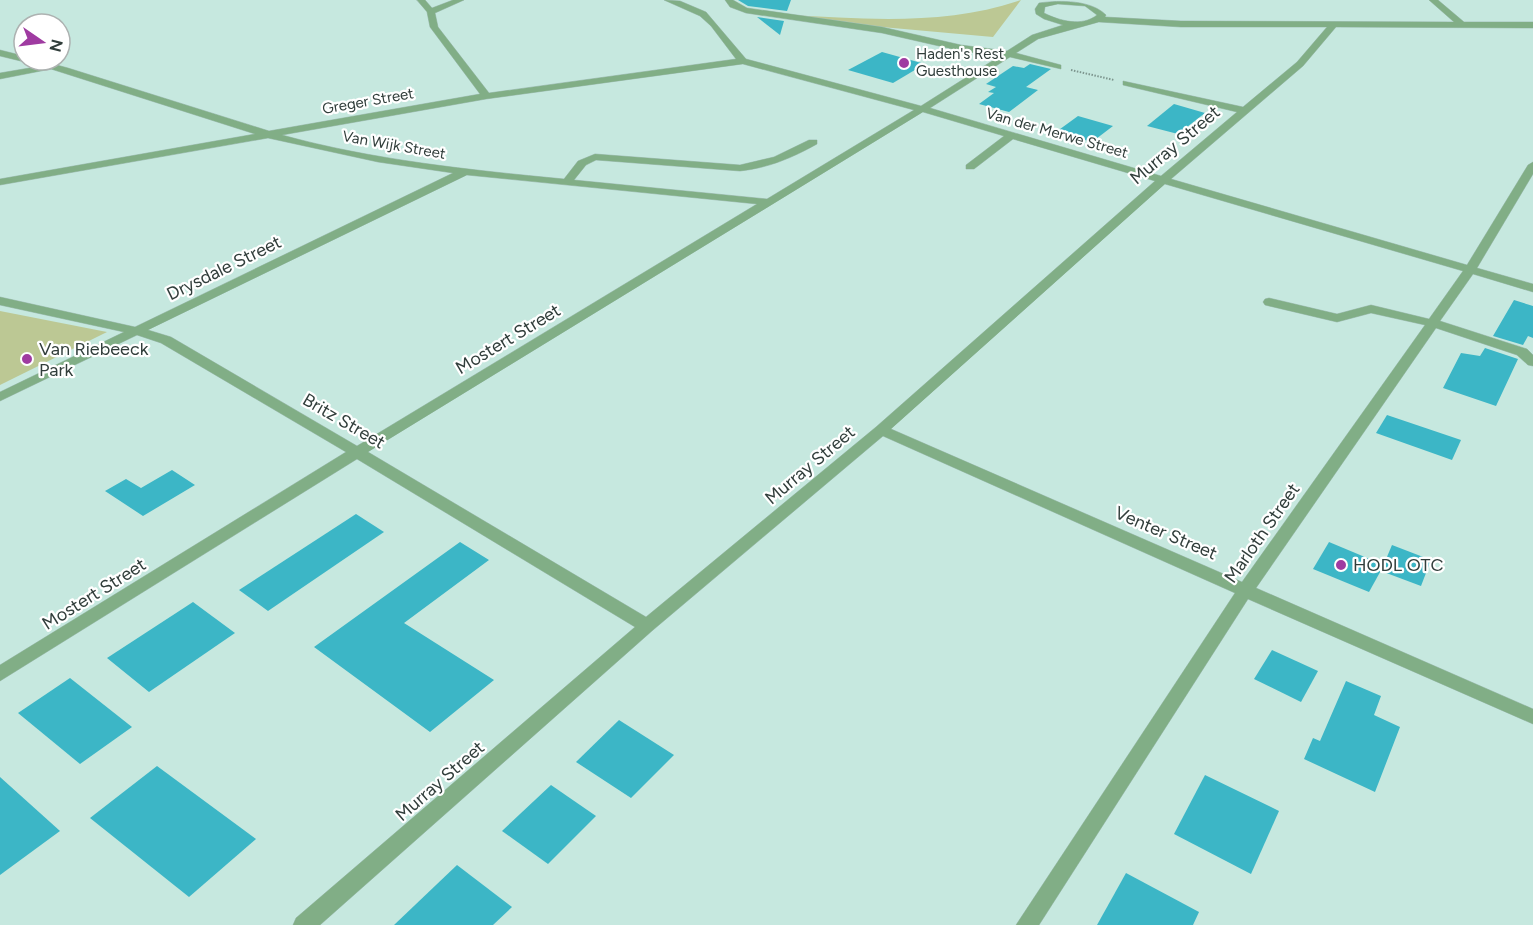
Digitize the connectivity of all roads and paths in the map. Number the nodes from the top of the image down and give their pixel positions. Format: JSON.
{"nodes":[{"id":1,"x":422,"y":0,"type":"edge"},
{"id":2,"x":460,"y":0,"type":"edge"},
{"id":3,"x":668,"y":0,"type":"edge"},
{"id":4,"x":729,"y":0,"type":"edge"},
{"id":5,"x":1433,"y":0,"type":"edge"},
{"id":6,"x":1051,"y":1,"type":"edge"},
{"id":7,"x":1082,"y":2,"type":"edge"},
{"id":8,"x":431,"y":12,"type":"junction"},
{"id":9,"x":1098,"y":14,"type":"junction"},
{"id":10,"x":1046,"y":18,"type":"junction"},
{"id":11,"x":1075,"y":24,"type":"junction"},
{"id":12,"x":1462,"y":25,"type":"junction"},
{"id":13,"x":1533,"y":25,"type":"edge"},
{"id":14,"x":1332,"y":26,"type":"junction"},
{"id":15,"x":1035,"y":37,"type":"junction"},
{"id":16,"x":1008,"y":54,"type":"junction"},
{"id":17,"x":743,"y":61,"type":"junction"},
{"id":18,"x":1058,"y":67,"type":"joint"},
{"id":19,"x":24,"y":72,"type":"edge"},
{"id":20,"x":70,"y":72,"type":"edge"},
{"id":21,"x":1136,"y":75,"type":"dead end"},
{"id":22,"x":0,"y":76,"type":"edge"},
{"id":23,"x":1126,"y":83,"type":"junction"},
{"id":24,"x":1116,"y":92,"type":"dead end"},
{"id":25,"x":486,"y":96,"type":"junction"},
{"id":26,"x":922,"y":109,"type":"junction"},
{"id":27,"x":1245,"y":111,"type":"junction"},
{"id":28,"x":266,"y":133,"type":"junction"},
{"id":29,"x":1011,"y":136,"type":"junction"},
{"id":30,"x":813,"y":142,"type":"dead end"},
{"id":31,"x":1533,"y":166,"type":"edge"},
{"id":32,"x":970,"y":167,"type":"dead end"},
{"id":33,"x":464,"y":172,"type":"junction"},
{"id":34,"x":1164,"y":179,"type":"junction"},
{"id":35,"x":568,"y":181,"type":"junction"},
{"id":36,"x":0,"y":183,"type":"edge"},
{"id":37,"x":767,"y":202,"type":"junction"},
{"id":38,"x":1470,"y":270,"type":"junction"},
{"id":39,"x":1533,"y":288,"type":"edge"},
{"id":40,"x":0,"y":301,"type":"edge"},
{"id":41,"x":1269,"y":302,"type":"dead end"},
{"id":42,"x":1432,"y":323,"type":"junction"},
{"id":43,"x":137,"y":331,"type":"junction"},
{"id":44,"x":1533,"y":362,"type":"edge"},
{"id":45,"x":0,"y":397,"type":"edge"},
{"id":46,"x":881,"y":430,"type":"junction"},
{"id":47,"x":357,"y":452,"type":"junction"},
{"id":48,"x":1246,"y":589,"type":"junction"},
{"id":49,"x":647,"y":626,"type":"junction"},
{"id":50,"x":0,"y":674,"type":"edge"},
{"id":51,"x":1533,"y":717,"type":"edge"},
{"id":52,"x":304,"y":925,"type":"edge"},
{"id":53,"x":1027,"y":925,"type":"edge"}],
"edges":[{"from":1,"to":8,"type":"street"},
{"from":2,"to":8,"type":"street"},
{"from":3,"to":17,"type":"street"},
{"from":4,"to":16,"type":"street"},
{"from":5,"to":12,"type":"street"},
{"from":6,"to":7,"type":"street"},
{"from":6,"to":10,"type":"street","name":"Mostert Street"},
{"from":7,"to":9,"type":"street"},
{"from":8,"to":25,"type":"street"},
{"from":9,"to":11,"type":"street","name":"Mostert Street"},
{"from":9,"to":14,"type":"street"},
{"from":10,"to":11,"type":"street"},
{"from":10,"to":15,"type":"street","name":"Mostert Street"},
{"from":11,"to":15,"type":"street","name":"Mostert Street"},
{"from":12,"to":13,"type":"street"},
{"from":12,"to":14,"type":"street"},
{"from":14,"to":27,"type":"street","name":"Murray Street"},
{"from":15,"to":16,"type":"street","name":"Mostert Street"},
{"from":16,"to":18,"type":"street"},
{"from":16,"to":26,"type":"street","name":"Mostert Street"},
{"from":17,"to":25,"type":"street","name":"Greger Street"},
{"from":17,"to":26,"type":"street","name":"Van der Merwe Street"},
{"from":18,"to":23,"type":"path"},
{"from":19,"to":22,"type":"street"},
{"from":20,"to":28,"type":"street","name":"Van Wijk Street"},
{"from":21,"to":23,"type":"street"},
{"from":23,"to":24,"type":"street"},
{"from":23,"to":27,"type":"street"},
{"from":25,"to":28,"type":"street","name":"Greger Street"},
{"from":26,"to":29,"type":"street","name":"Van der Merwe Street"},
{"from":26,"to":37,"type":"street","name":"Mostert Street"},
{"from":27,"to":34,"type":"street","name":"Murray Street"},
{"from":28,"to":33,"type":"street","name":"Van Wijk Street"},
{"from":28,"to":36,"type":"street","name":"Greger Street"},
{"from":29,"to":32,"type":"street"},
{"from":29,"to":34,"type":"street","name":"Van der Merwe Street"},
{"from":30,"to":35,"type":"street"},
{"from":31,"to":38,"type":"street","name":"Marloth Street"},
{"from":33,"to":35,"type":"street","name":"Van Wijk Street"},
{"from":33,"to":43,"type":"street","name":"Drysdale Street"},
{"from":34,"to":38,"type":"street","name":"Van der Merwe Street"},
{"from":34,"to":46,"type":"street","name":"Murray Street"},
{"from":35,"to":37,"type":"street","name":"Van Wijk Street"},
{"from":37,"to":47,"type":"street","name":"Mostert Street"},
{"from":38,"to":39,"type":"street","name":"Van der Merwe Street"},
{"from":38,"to":42,"type":"street","name":"Marloth Street"},
{"from":40,"to":43,"type":"street","name":"Britz Street"},
{"from":41,"to":42,"type":"street"},
{"from":42,"to":44,"type":"street"},
{"from":42,"to":48,"type":"street","name":"Marloth Street"},
{"from":43,"to":45,"type":"street","name":"Drysdale Street"},
{"from":43,"to":47,"type":"street","name":"Britz Street"},
{"from":46,"to":48,"type":"street","name":"Venter Street"},
{"from":46,"to":49,"type":"street","name":"Murray Street"},
{"from":47,"to":49,"type":"street","name":"Britz Street"},
{"from":47,"to":50,"type":"street","name":"Mostert Street"},
{"from":48,"to":51,"type":"street","name":"Venter Street"},
{"from":48,"to":53,"type":"street","name":"Marloth Street"},
{"from":49,"to":52,"type":"street","name":"Murray Street"}]}
